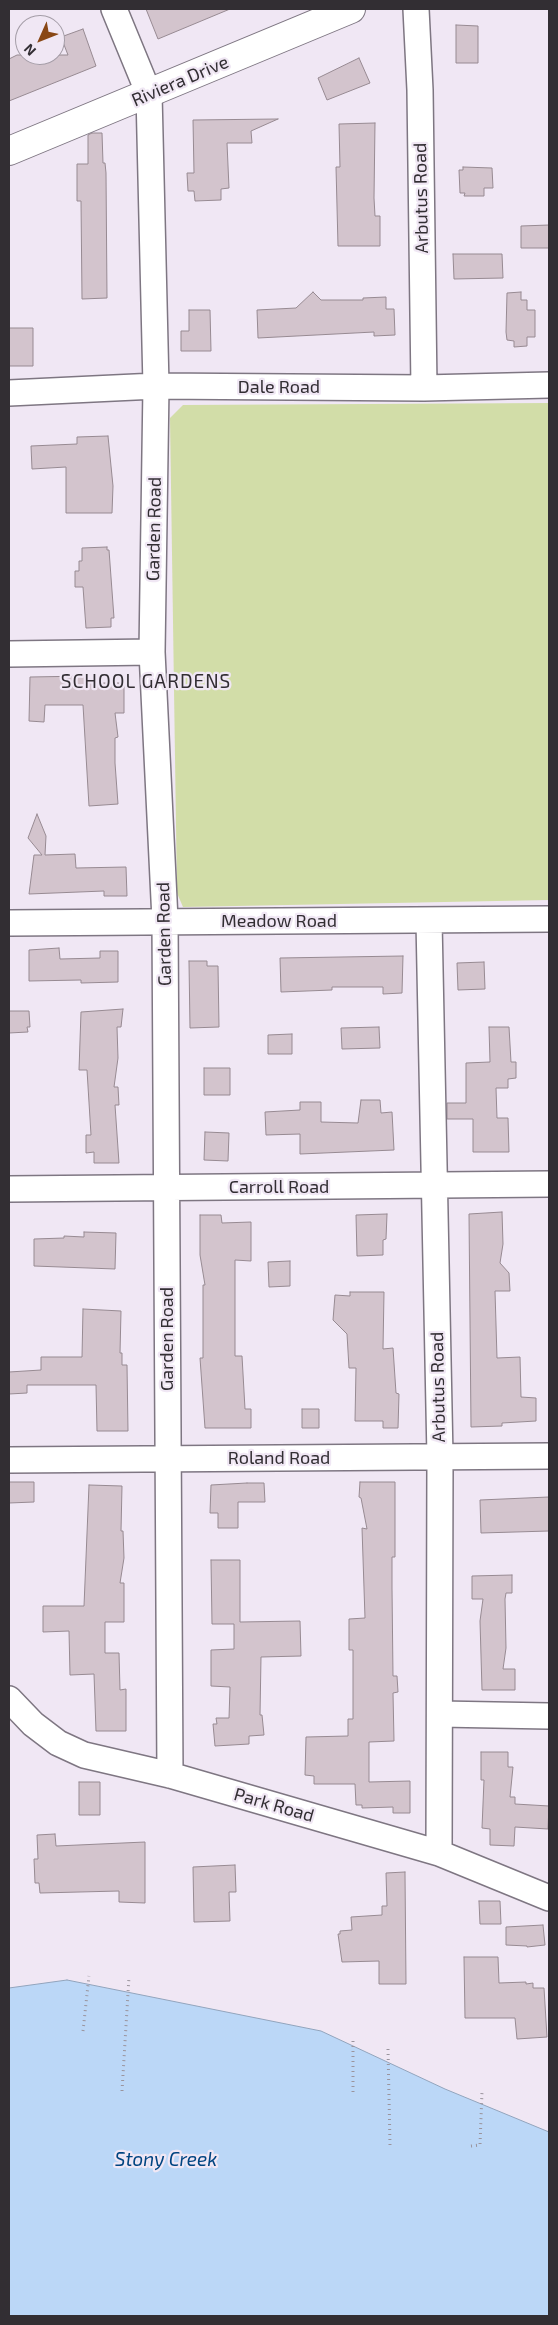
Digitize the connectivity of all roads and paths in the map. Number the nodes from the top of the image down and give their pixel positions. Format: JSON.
{"nodes":[{"id":1,"x":114,"y":9,"type":"edge"},
{"id":2,"x":351,"y":9,"type":"edge"},
{"id":3,"x":416,"y":9,"type":"edge"},
{"id":4,"x":149,"y":94,"type":"junction"},
{"id":5,"x":9,"y":151,"type":"edge"},
{"id":6,"x":549,"y":385,"type":"edge"},
{"id":7,"x":156,"y":386,"type":"junction"},
{"id":8,"x":424,"y":388,"type":"junction"},
{"id":9,"x":9,"y":392,"type":"edge"},
{"id":10,"x":152,"y":652,"type":"junction"},
{"id":11,"x":9,"y":654,"type":"edge"},
{"id":12,"x":549,"y":919,"type":"edge"},
{"id":13,"x":165,"y":920,"type":"junction"},
{"id":14,"x":430,"y":921,"type":"junction"},
{"id":15,"x":9,"y":923,"type":"edge"},
{"id":16,"x":549,"y":1184,"type":"edge"},
{"id":17,"x":434,"y":1185,"type":"junction"},
{"id":18,"x":166,"y":1188,"type":"junction"},
{"id":19,"x":9,"y":1189,"type":"edge"},
{"id":20,"x":440,"y":1456,"type":"junction"},
{"id":21,"x":549,"y":1456,"type":"edge"},
{"id":22,"x":167,"y":1459,"type":"junction"},
{"id":23,"x":9,"y":1460,"type":"edge"},
{"id":24,"x":9,"y":1699,"type":"edge"},
{"id":25,"x":440,"y":1714,"type":"junction"},
{"id":26,"x":549,"y":1716,"type":"edge"},
{"id":27,"x":170,"y":1775,"type":"junction"},
{"id":28,"x":439,"y":1853,"type":"junction"},
{"id":29,"x":549,"y":1898,"type":"edge"},
{"id":30,"x":88,"y":1976,"type":"dead end"},
{"id":31,"x":129,"y":1977,"type":"dead end"},
{"id":32,"x":83,"y":2031,"type":"dead end"},
{"id":33,"x":353,"y":2037,"type":"dead end"},
{"id":34,"x":388,"y":2049,"type":"dead end"},
{"id":35,"x":122,"y":2091,"type":"dead end"},
{"id":36,"x":353,"y":2092,"type":"dead end"},
{"id":37,"x":482,"y":2092,"type":"dead end"},
{"id":38,"x":390,"y":2145,"type":"dead end"},
{"id":39,"x":471,"y":2146,"type":"dead end"}],
"edges":[{"from":1,"to":4,"type":"street"},
{"from":2,"to":4,"type":"street","name":"Riviera Drive"},
{"from":3,"to":8,"type":"street","name":"Arbutus Road"},
{"from":4,"to":5,"type":"street","name":"Riviera Drive"},
{"from":4,"to":7,"type":"street","name":"Garden Road"},
{"from":6,"to":8,"type":"street","name":"Dale Road"},
{"from":7,"to":8,"type":"street","name":"Dale Road"},
{"from":7,"to":9,"type":"street","name":"Dale Road"},
{"from":7,"to":10,"type":"street","name":"Garden Road"},
{"from":10,"to":11,"type":"street"},
{"from":10,"to":13,"type":"street","name":"Garden Road"},
{"from":12,"to":14,"type":"street","name":"Meadow Road"},
{"from":13,"to":14,"type":"street","name":"Meadow Road"},
{"from":13,"to":15,"type":"street","name":"Meadow Road"},
{"from":13,"to":18,"type":"street","name":"Garden Road"},
{"from":14,"to":17,"type":"street","name":"Arbutus Road"},
{"from":16,"to":17,"type":"street","name":"Carroll Road"},
{"from":17,"to":18,"type":"street","name":"Carroll Road"},
{"from":17,"to":20,"type":"street","name":"Arbutus Road"},
{"from":18,"to":19,"type":"street","name":"Carroll Road"},
{"from":18,"to":22,"type":"street","name":"Garden Road"},
{"from":20,"to":21,"type":"street","name":"Roland Road"},
{"from":20,"to":22,"type":"street","name":"Roland Road"},
{"from":20,"to":25,"type":"street","name":"Arbutus Road"},
{"from":22,"to":23,"type":"street","name":"Roland Road"},
{"from":22,"to":27,"type":"street","name":"Garden Road"},
{"from":24,"to":27,"type":"street","name":"Park Road"},
{"from":25,"to":26,"type":"street"},
{"from":25,"to":28,"type":"street","name":"Arbutus Road"},
{"from":27,"to":28,"type":"street","name":"Park Road"},
{"from":28,"to":29,"type":"street","name":"Park Road"},
{"from":30,"to":32,"type":"path"},
{"from":31,"to":35,"type":"path"},
{"from":33,"to":36,"type":"path"},
{"from":34,"to":38,"type":"path"},
{"from":37,"to":39,"type":"path"}]}
